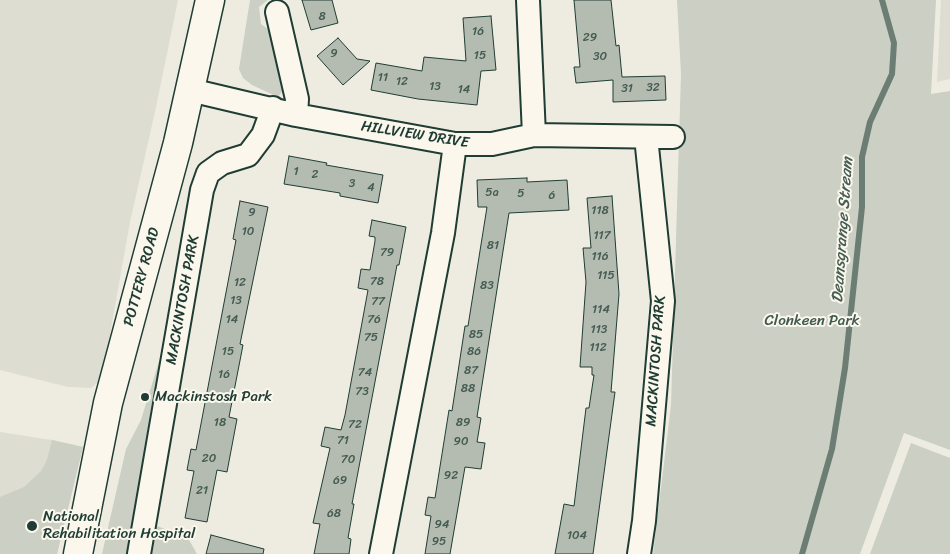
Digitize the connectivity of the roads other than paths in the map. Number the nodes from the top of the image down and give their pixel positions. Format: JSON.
{"nodes":[{"id":1,"x":210,"y":0,"type":"edge"},
{"id":2,"x":528,"y":0,"type":"edge"},
{"id":3,"x":277,"y":12,"type":"dead end"},
{"id":4,"x":190,"y":90,"type":"junction"},
{"id":5,"x":273,"y":108,"type":"junction"},
{"id":6,"x":296,"y":115,"type":"junction"},
{"id":7,"x":534,"y":135,"type":"junction"},
{"id":8,"x":646,"y":137,"type":"junction"},
{"id":9,"x":673,"y":137,"type":"dead end"},
{"id":10,"x":456,"y":144,"type":"junction"},
{"id":11,"x":78,"y":554,"type":"edge"},
{"id":12,"x":139,"y":554,"type":"edge"},
{"id":13,"x":381,"y":554,"type":"edge"},
{"id":14,"x":639,"y":554,"type":"edge"}],
"edges":[{"from":1,"to":4,"type":"street","name":"POTTERY ROAD"},
{"from":2,"to":7,"type":"street"},
{"from":3,"to":6,"type":"street"},
{"from":4,"to":5,"type":"street","name":"HILLVIEW DRIVE"},
{"from":4,"to":11,"type":"street","name":"POTTERY ROAD"},
{"from":5,"to":6,"type":"street","name":"HILLVIEW DRIVE"},
{"from":5,"to":12,"type":"street","name":"MACKINTOSH PARK"},
{"from":6,"to":10,"type":"street","name":"HILLVIEW DRIVE"},
{"from":7,"to":8,"type":"street","name":"HILLVIEW DRIVE"},
{"from":7,"to":10,"type":"street","name":"HILLVIEW DRIVE"},
{"from":8,"to":9,"type":"street","name":"HILLVIEW DRIVE"},
{"from":8,"to":14,"type":"street","name":"MACKINTOSH PARK"},
{"from":10,"to":13,"type":"street"}]}
